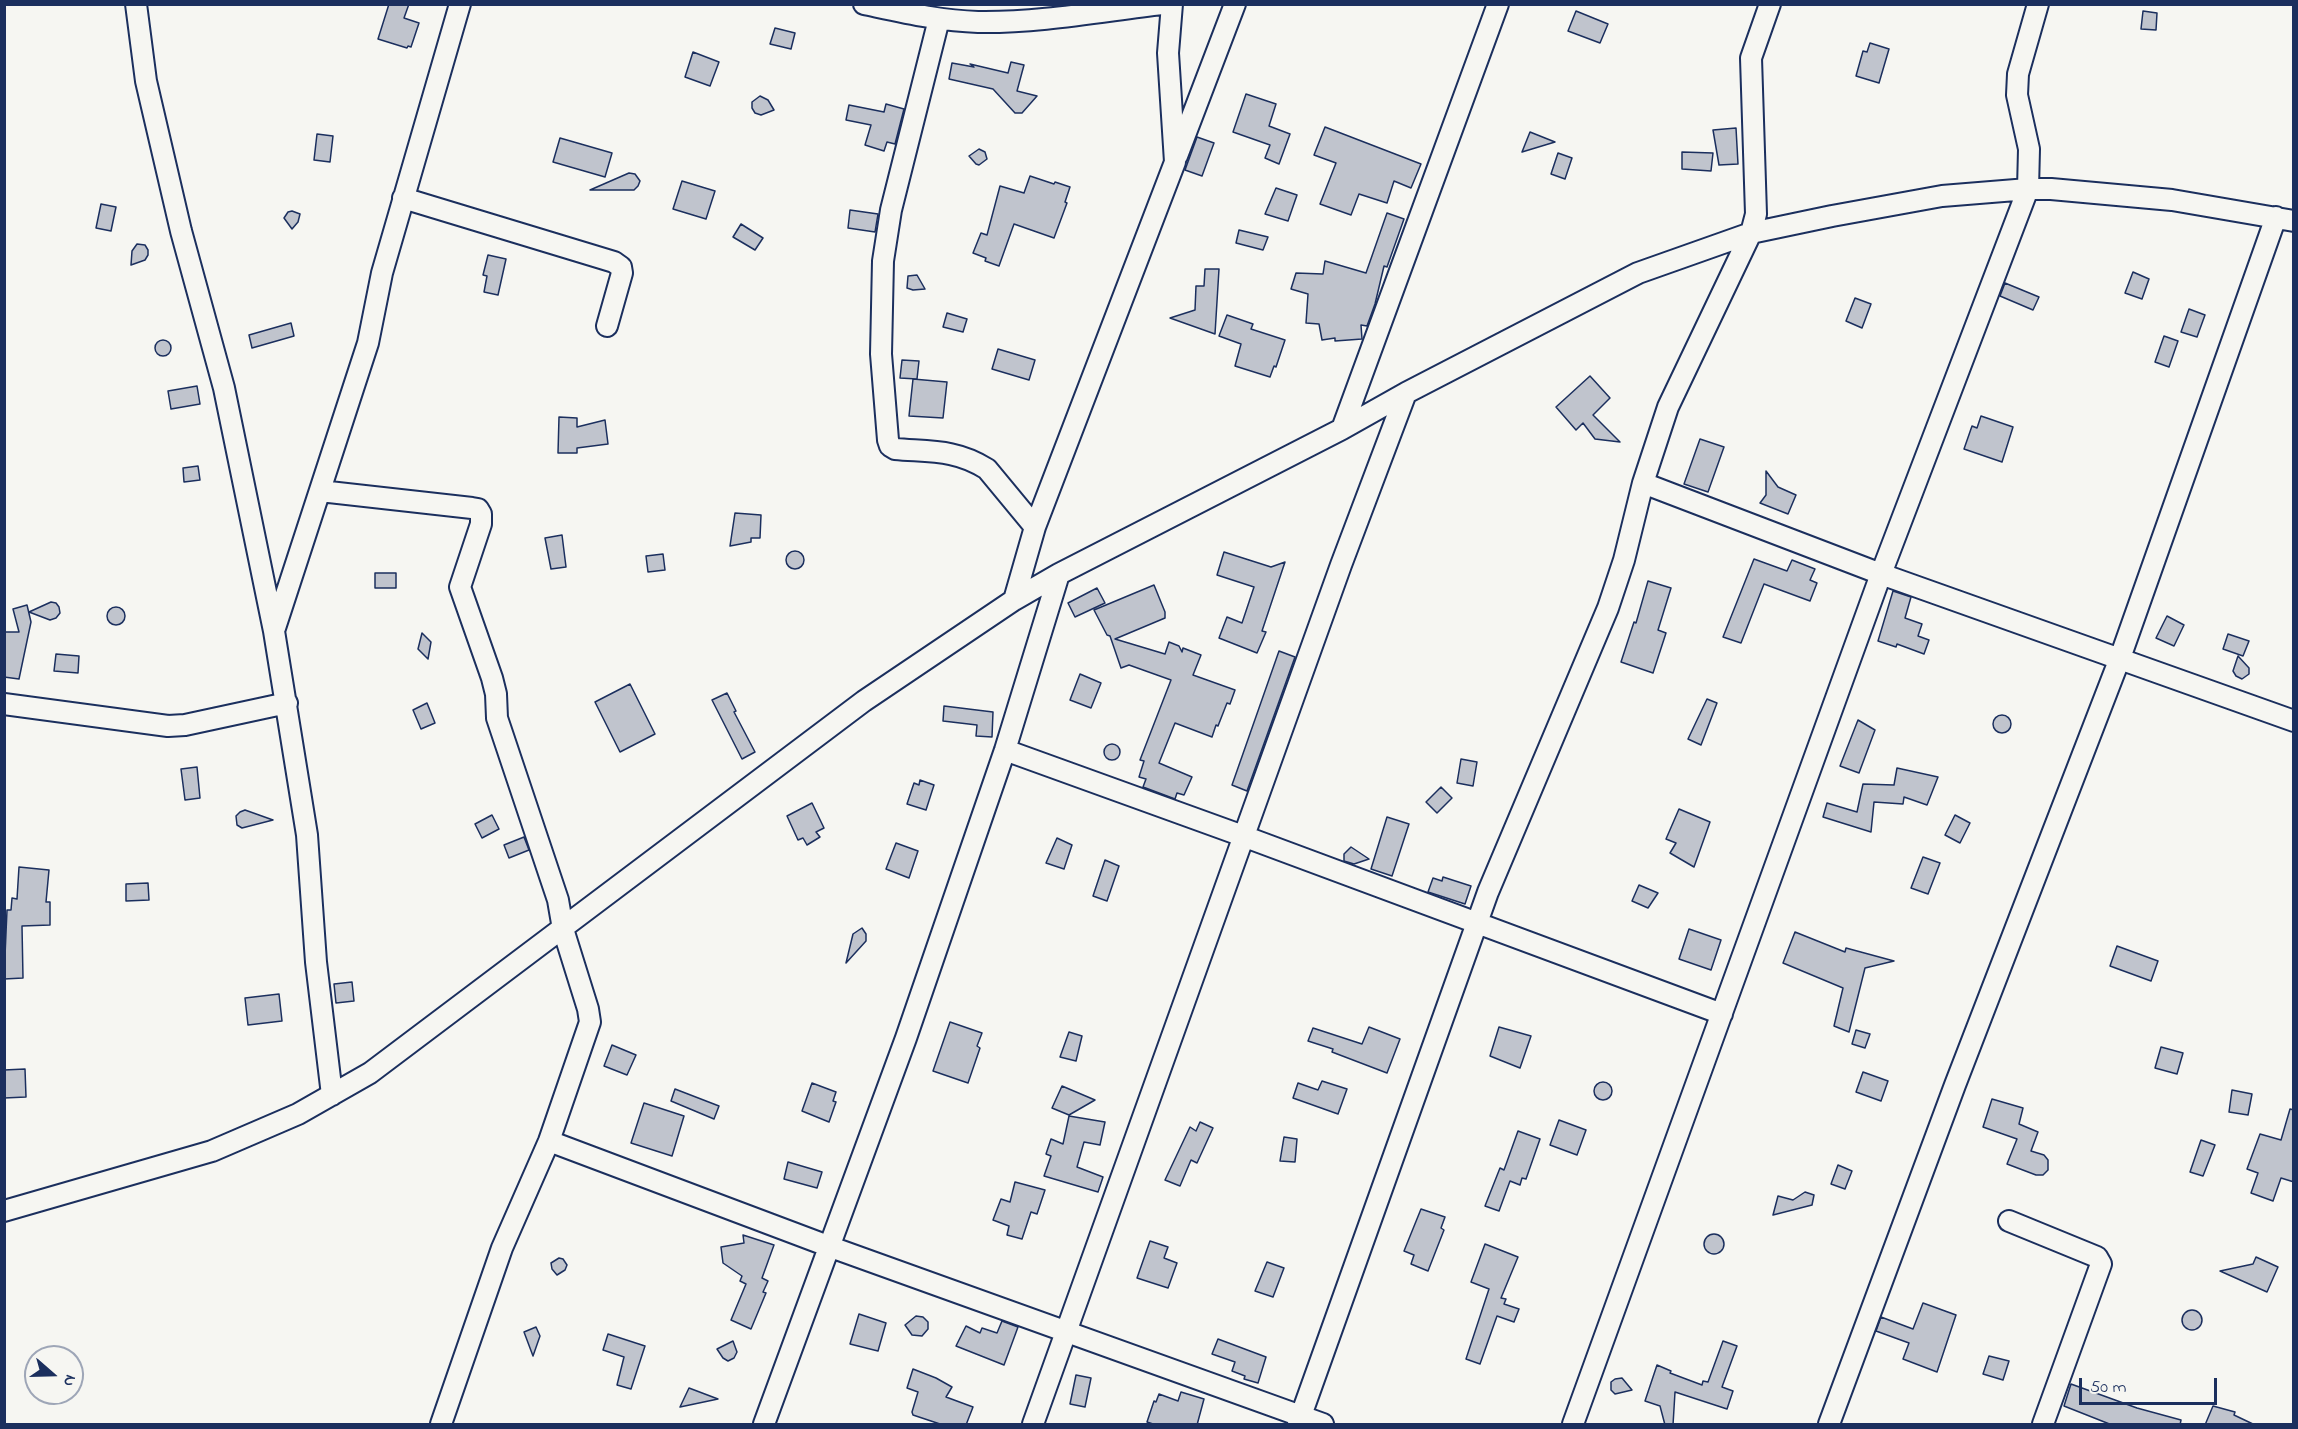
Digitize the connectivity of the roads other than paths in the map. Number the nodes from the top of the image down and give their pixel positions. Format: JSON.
{"nodes":[{"id":1,"x":136,"y":4,"type":"edge"},
{"id":2,"x":460,"y":4,"type":"edge"},
{"id":3,"x":864,"y":4,"type":"edge"},
{"id":4,"x":1162,"y":4,"type":"edge"},
{"id":5,"x":1172,"y":4,"type":"edge"},
{"id":6,"x":1235,"y":4,"type":"edge"},
{"id":7,"x":1498,"y":4,"type":"edge"},
{"id":8,"x":1770,"y":4,"type":"edge"},
{"id":9,"x":2038,"y":4,"type":"edge"},
{"id":10,"x":939,"y":19,"type":"junction"},
{"id":11,"x":1175,"y":162,"type":"junction"},
{"id":12,"x":2028,"y":189,"type":"junction"},
{"id":13,"x":403,"y":198,"type":"junction"},
{"id":14,"x":2285,"y":219,"type":"edge"},
{"id":15,"x":1751,"y":233,"type":"junction"},
{"id":16,"x":607,"y":326,"type":"dead end"},
{"id":17,"x":1406,"y":393,"type":"junction"},
{"id":18,"x":1342,"y":429,"type":"junction"},
{"id":19,"x":1643,"y":483,"type":"junction"},
{"id":20,"x":320,"y":491,"type":"junction"},
{"id":21,"x":1035,"y":527,"type":"junction"},
{"id":22,"x":1059,"y":574,"type":"junction"},
{"id":23,"x":1881,"y":574,"type":"junction"},
{"id":24,"x":1014,"y":600,"type":"junction"},
{"id":25,"x":274,"y":630,"type":"junction"},
{"id":26,"x":2120,"y":658,"type":"junction"},
{"id":27,"x":4,"y":704,"type":"edge"},
{"id":28,"x":287,"y":704,"type":"junction"},
{"id":29,"x":2294,"y":721,"type":"edge"},
{"id":30,"x":1005,"y":750,"type":"junction"},
{"id":31,"x":1243,"y":836,"type":"junction"},
{"id":32,"x":1476,"y":924,"type":"junction"},
{"id":33,"x":563,"y":929,"type":"junction"},
{"id":34,"x":1722,"y":1014,"type":"junction"},
{"id":35,"x":332,"y":1095,"type":"junction"},
{"id":36,"x":549,"y":1141,"type":"junction"},
{"id":37,"x":4,"y":1211,"type":"edge"},
{"id":38,"x":2009,"y":1221,"type":"dead end"},
{"id":39,"x":828,"y":1246,"type":"junction"},
{"id":40,"x":1067,"y":1331,"type":"junction"},
{"id":41,"x":1300,"y":1420,"type":"edge"},
{"id":42,"x":441,"y":1425,"type":"edge"},
{"id":43,"x":764,"y":1425,"type":"edge"},
{"id":44,"x":1033,"y":1425,"type":"edge"},
{"id":45,"x":1323,"y":1425,"type":"edge"},
{"id":46,"x":1573,"y":1425,"type":"edge"},
{"id":47,"x":1829,"y":1425,"type":"edge"},
{"id":48,"x":2043,"y":1425,"type":"edge"}],
"edges":[{"from":1,"to":25,"type":"street"},
{"from":2,"to":13,"type":"street"},
{"from":3,"to":10,"type":"street"},
{"from":4,"to":10,"type":"street"},
{"from":5,"to":11,"type":"street"},
{"from":6,"to":11,"type":"street"},
{"from":7,"to":18,"type":"street"},
{"from":8,"to":15,"type":"street"},
{"from":9,"to":12,"type":"street"},
{"from":10,"to":21,"type":"street"},
{"from":11,"to":21,"type":"street"},
{"from":12,"to":14,"type":"street"},
{"from":12,"to":15,"type":"street"},
{"from":12,"to":23,"type":"street"},
{"from":13,"to":16,"type":"street"},
{"from":13,"to":20,"type":"street"},
{"from":14,"to":26,"type":"street"},
{"from":15,"to":17,"type":"street"},
{"from":15,"to":19,"type":"street"},
{"from":17,"to":18,"type":"street"},
{"from":17,"to":31,"type":"street"},
{"from":18,"to":22,"type":"street"},
{"from":19,"to":23,"type":"street"},
{"from":19,"to":32,"type":"street"},
{"from":20,"to":25,"type":"street"},
{"from":20,"to":33,"type":"street"},
{"from":21,"to":24,"type":"street"},
{"from":22,"to":24,"type":"street"},
{"from":22,"to":30,"type":"street"},
{"from":23,"to":26,"type":"street"},
{"from":23,"to":34,"type":"street"},
{"from":24,"to":33,"type":"street"},
{"from":25,"to":28,"type":"street"},
{"from":26,"to":29,"type":"street"},
{"from":26,"to":47,"type":"street"},
{"from":27,"to":28,"type":"street"},
{"from":28,"to":35,"type":"street"},
{"from":30,"to":31,"type":"street"},
{"from":30,"to":39,"type":"street"},
{"from":31,"to":32,"type":"street"},
{"from":31,"to":40,"type":"street"},
{"from":32,"to":34,"type":"street"},
{"from":32,"to":41,"type":"street"},
{"from":33,"to":35,"type":"street"},
{"from":33,"to":36,"type":"street"},
{"from":34,"to":46,"type":"street"},
{"from":35,"to":37,"type":"street"},
{"from":36,"to":39,"type":"street"},
{"from":36,"to":42,"type":"street"},
{"from":38,"to":48,"type":"street"},
{"from":39,"to":40,"type":"street"},
{"from":39,"to":43,"type":"street"},
{"from":40,"to":41,"type":"street"},
{"from":40,"to":44,"type":"street"},
{"from":41,"to":45,"type":"street"}]}
